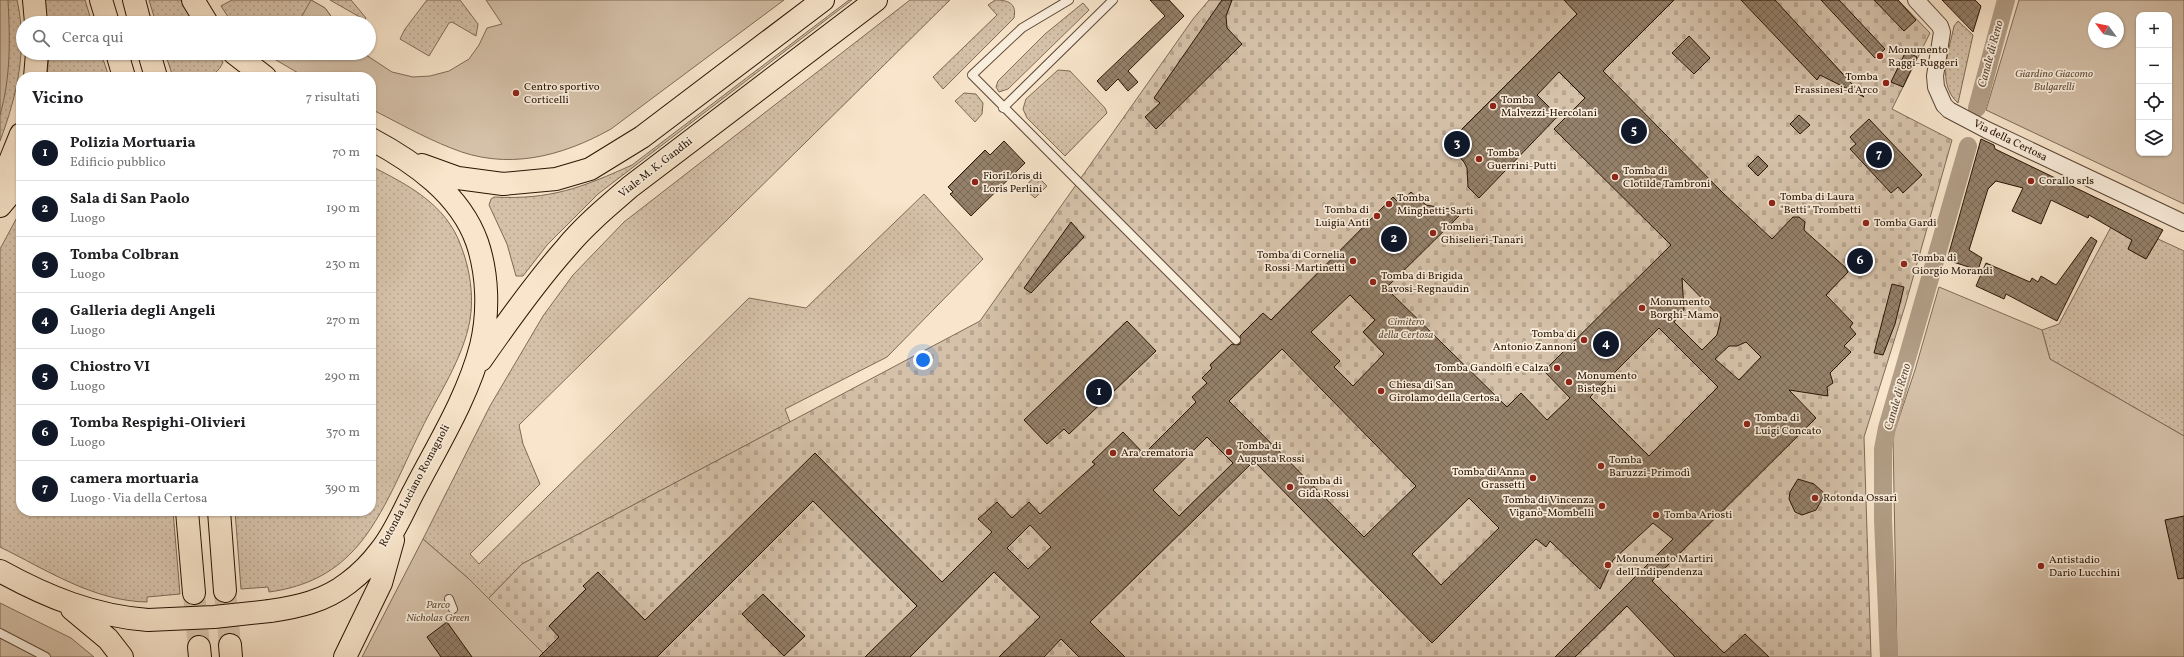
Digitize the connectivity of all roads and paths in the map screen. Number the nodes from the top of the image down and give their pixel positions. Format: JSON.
{"nodes":[{"id":1,"x":34,"y":0,"type":"edge"},
{"id":2,"x":102,"y":0,"type":"edge"},
{"id":3,"x":134,"y":0,"type":"edge"},
{"id":4,"x":193,"y":0,"type":"edge"},
{"id":5,"x":823,"y":0,"type":"edge"},
{"id":6,"x":876,"y":0,"type":"edge"},
{"id":7,"x":1069,"y":0,"type":"edge"},
{"id":8,"x":1113,"y":0,"type":"edge"},
{"id":9,"x":1916,"y":0,"type":"edge"},
{"id":10,"x":35,"y":16,"type":"edge"},
{"id":11,"x":106,"y":16,"type":"edge"},
{"id":12,"x":138,"y":16,"type":"edge"},
{"id":13,"x":203,"y":16,"type":"edge"},
{"id":14,"x":36,"y":60,"type":"edge"},
{"id":15,"x":119,"y":60,"type":"edge"},
{"id":16,"x":151,"y":60,"type":"edge"},
{"id":17,"x":243,"y":60,"type":"edge"},
{"id":18,"x":35,"y":72,"type":"edge"},
{"id":19,"x":123,"y":72,"type":"edge"},
{"id":20,"x":155,"y":72,"type":"edge"},
{"id":21,"x":259,"y":72,"type":"edge"},
{"id":22,"x":1003,"y":108,"type":"junction"},
{"id":23,"x":376,"y":142,"type":"edge"},
{"id":24,"x":16,"y":146,"type":"edge"},
{"id":25,"x":404,"y":158,"type":"junction"},
{"id":26,"x":0,"y":186,"type":"edge"},
{"id":27,"x":16,"y":187,"type":"edge"},
{"id":28,"x":0,"y":206,"type":"edge"},
{"id":29,"x":2184,"y":223,"type":"edge"},
{"id":30,"x":1236,"y":340,"type":"dead end"},
{"id":31,"x":472,"y":372,"type":"junction"},
{"id":32,"x":187,"y":516,"type":"edge"},
{"id":33,"x":219,"y":516,"type":"edge"},
{"id":34,"x":399,"y":519,"type":"junction"},
{"id":35,"x":0,"y":571,"type":"edge"},
{"id":36,"x":225,"y":590,"type":"tunnel mouth"},
{"id":37,"x":194,"y":593,"type":"tunnel mouth"},
{"id":38,"x":449,"y":599,"type":"dead end"},
{"id":39,"x":64,"y":602,"type":"junction"},
{"id":40,"x":454,"y":609,"type":"dead end"},
{"id":41,"x":0,"y":633,"type":"edge"},
{"id":42,"x":46,"y":657,"type":"edge"},
{"id":43,"x":122,"y":657,"type":"edge"},
{"id":44,"x":345,"y":657,"type":"edge"}],
"edges":[{"from":1,"to":10,"type":"main road"},
{"from":2,"to":11,"type":"main road"},
{"from":3,"to":12,"type":"main road"},
{"from":4,"to":13,"type":"main road"},
{"from":5,"to":25,"type":"main road"},
{"from":6,"to":31,"type":"main road","name":"Viale M. K. Gandhi"},
{"from":7,"to":22,"type":"lane"},
{"from":8,"to":22,"type":"lane"},
{"from":9,"to":29,"type":"street","name":"Via della Certosa"},
{"from":14,"to":18,"type":"main road"},
{"from":15,"to":19,"type":"main road"},
{"from":16,"to":20,"type":"main road"},
{"from":17,"to":21,"type":"main road"},
{"from":22,"to":30,"type":"lane"},
{"from":23,"to":25,"type":"main road","name":"Rotonda Luciano Romagnoli"},
{"from":24,"to":26,"type":"main road"},
{"from":25,"to":31,"type":"main road","name":"Rotonda Luciano Romagnoli"},
{"from":27,"to":28,"type":"main road"},
{"from":31,"to":34,"type":"main road","name":"Rotonda Luciano Romagnoli"},
{"from":32,"to":37,"type":"main road"},
{"from":33,"to":36,"type":"main road"},
{"from":34,"to":39,"type":"main road","name":"Rotonda Luciano Romagnoli","bridge":true},
{"from":34,"to":44,"type":"main road"},
{"from":35,"to":39,"type":"main road","name":"Rotonda Luciano Romagnoli"},
{"from":38,"to":40,"type":"lane"},
{"from":39,"to":43,"type":"main road"},
{"from":41,"to":42,"type":"lane"}]}
